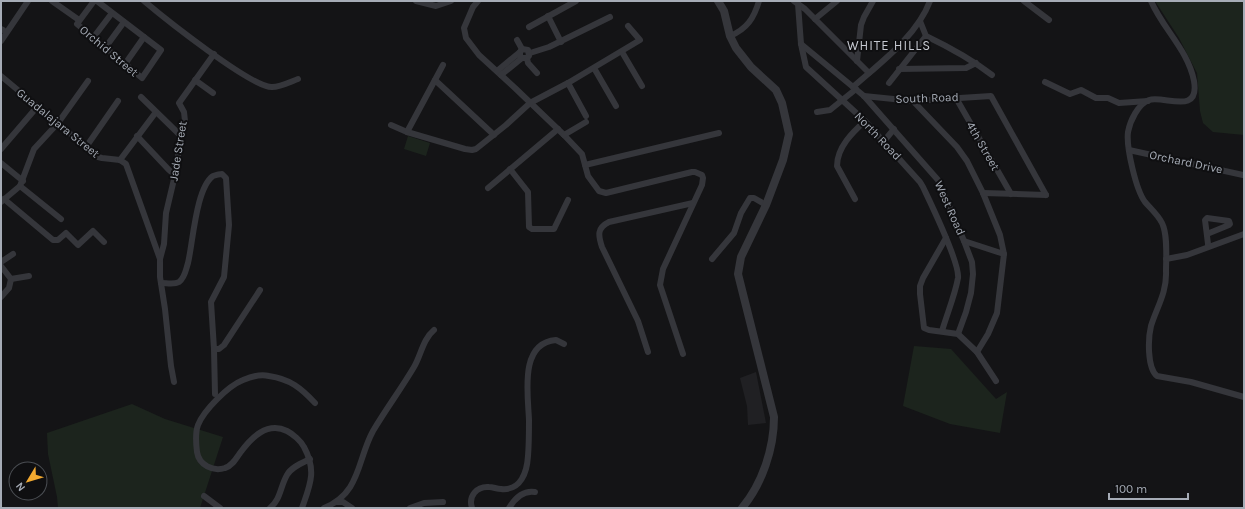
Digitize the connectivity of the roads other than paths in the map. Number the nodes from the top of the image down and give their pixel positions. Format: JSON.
{"nodes":[{"id":1,"x":28,"y":1,"type":"edge"},
{"id":2,"x":52,"y":1,"type":"edge"},
{"id":3,"x":94,"y":1,"type":"edge"},
{"id":4,"x":97,"y":1,"type":"edge"},
{"id":5,"x":144,"y":1,"type":"edge"},
{"id":6,"x":416,"y":1,"type":"edge"},
{"id":7,"x":451,"y":1,"type":"edge"},
{"id":8,"x":478,"y":1,"type":"edge"},
{"id":9,"x":576,"y":1,"type":"edge"},
{"id":10,"x":718,"y":1,"type":"edge"},
{"id":11,"x":759,"y":1,"type":"edge"},
{"id":12,"x":837,"y":1,"type":"edge"},
{"id":13,"x":873,"y":1,"type":"edge"},
{"id":14,"x":930,"y":1,"type":"edge"},
{"id":15,"x":1024,"y":1,"type":"edge"},
{"id":16,"x":1151,"y":1,"type":"edge"},
{"id":17,"x":796,"y":2,"type":"edge"},
{"id":18,"x":112,"y":13,"type":"junction"},
{"id":19,"x":548,"y":16,"type":"junction"},
{"id":20,"x":610,"y":17,"type":"dead end"},
{"id":21,"x":815,"y":19,"type":"junction"},
{"id":22,"x":1049,"y":20,"type":"dead end"},
{"id":23,"x":78,"y":22,"type":"junction"},
{"id":24,"x":124,"y":22,"type":"junction"},
{"id":25,"x":920,"y":22,"type":"junction"},
{"id":26,"x":628,"y":26,"type":"dead end"},
{"id":27,"x":529,"y":27,"type":"dead end"},
{"id":28,"x":730,"y":36,"type":"junction"},
{"id":29,"x":926,"y":36,"type":"junction"},
{"id":30,"x":144,"y":37,"type":"junction"},
{"id":31,"x":93,"y":38,"type":"junction"},
{"id":32,"x":517,"y":40,"type":"dead end"},
{"id":33,"x":1,"y":41,"type":"edge"},
{"id":34,"x":562,"y":42,"type":"junction"},
{"id":35,"x":801,"y":44,"type":"junction"},
{"id":36,"x":105,"y":48,"type":"junction"},
{"id":37,"x":521,"y":51,"type":"junction"},
{"id":38,"x":622,"y":52,"type":"junction"},
{"id":39,"x":214,"y":54,"type":"junction"},
{"id":40,"x":526,"y":56,"type":"junction"},
{"id":41,"x":857,"y":61,"type":"junction"},
{"id":42,"x":976,"y":63,"type":"junction"},
{"id":43,"x":125,"y":64,"type":"junction"},
{"id":44,"x":443,"y":65,"type":"dead end"},
{"id":45,"x":594,"y":68,"type":"junction"},
{"id":46,"x":899,"y":69,"type":"junction"},
{"id":47,"x":499,"y":73,"type":"junction"},
{"id":48,"x":537,"y":73,"type":"dead end"},
{"id":49,"x":869,"y":73,"type":"junction"},
{"id":50,"x":992,"y":75,"type":"dead end"},
{"id":51,"x":1,"y":76,"type":"edge"},
{"id":52,"x":298,"y":79,"type":"dead end"},
{"id":53,"x":195,"y":80,"type":"junction"},
{"id":54,"x":435,"y":80,"type":"junction"},
{"id":55,"x":88,"y":81,"type":"dead end"},
{"id":56,"x":568,"y":82,"type":"junction"},
{"id":57,"x":1045,"y":82,"type":"dead end"},
{"id":58,"x":889,"y":83,"type":"dead end"},
{"id":59,"x":642,"y":86,"type":"dead end"},
{"id":60,"x":854,"y":88,"type":"junction"},
{"id":61,"x":213,"y":93,"type":"dead end"},
{"id":62,"x":864,"y":96,"type":"junction"},
{"id":63,"x":141,"y":97,"type":"dead end"},
{"id":64,"x":956,"y":98,"type":"junction"},
{"id":65,"x":842,"y":100,"type":"junction"},
{"id":66,"x":118,"y":101,"type":"dead end"},
{"id":67,"x":913,"y":101,"type":"junction"},
{"id":68,"x":1148,"y":101,"type":"junction"},
{"id":69,"x":530,"y":103,"type":"junction"},
{"id":70,"x":616,"y":106,"type":"dead end"},
{"id":71,"x":37,"y":107,"type":"junction"},
{"id":72,"x":156,"y":112,"type":"junction"},
{"id":73,"x":817,"y":112,"type":"dead end"},
{"id":74,"x":865,"y":121,"type":"junction"},
{"id":75,"x":58,"y":123,"type":"junction"},
{"id":76,"x":391,"y":125,"type":"dead end"},
{"id":77,"x":894,"y":129,"type":"junction"},
{"id":78,"x":558,"y":130,"type":"junction"},
{"id":79,"x":407,"y":132,"type":"junction"},
{"id":80,"x":719,"y":133,"type":"dead end"},
{"id":81,"x":564,"y":134,"type":"junction"},
{"id":82,"x":494,"y":135,"type":"junction"},
{"id":83,"x":137,"y":136,"type":"junction"},
{"id":84,"x":181,"y":136,"type":"junction"},
{"id":85,"x":884,"y":141,"type":"junction"},
{"id":86,"x":86,"y":147,"type":"junction"},
{"id":87,"x":1,"y":150,"type":"edge"},
{"id":88,"x":1129,"y":150,"type":"junction"},
{"id":89,"x":120,"y":160,"type":"junction"},
{"id":90,"x":1,"y":163,"type":"edge"},
{"id":91,"x":585,"y":165,"type":"junction"},
{"id":92,"x":510,"y":169,"type":"junction"},
{"id":93,"x":175,"y":175,"type":"junction"},
{"id":94,"x":1243,"y":175,"type":"edge"},
{"id":95,"x":22,"y":183,"type":"junction"},
{"id":96,"x":488,"y":188,"type":"dead end"},
{"id":97,"x":983,"y":193,"type":"junction"},
{"id":98,"x":1011,"y":194,"type":"junction"},
{"id":99,"x":855,"y":199,"type":"dead end"},
{"id":100,"x":2,"y":200,"type":"edge"},
{"id":101,"x":568,"y":200,"type":"dead end"},
{"id":102,"x":693,"y":203,"type":"junction"},
{"id":103,"x":766,"y":205,"type":"junction"},
{"id":104,"x":61,"y":219,"type":"dead end"},
{"id":105,"x":1207,"y":234,"type":"dead end"},
{"id":106,"x":1244,"y":234,"type":"edge"},
{"id":107,"x":946,"y":238,"type":"junction"},
{"id":108,"x":964,"y":241,"type":"junction"},
{"id":109,"x":104,"y":242,"type":"dead end"},
{"id":110,"x":1208,"y":246,"type":"junction"},
{"id":111,"x":13,"y":254,"type":"dead end"},
{"id":112,"x":1004,"y":254,"type":"junction"},
{"id":113,"x":160,"y":259,"type":"junction"},
{"id":114,"x":712,"y":259,"type":"dead end"},
{"id":115,"x":1166,"y":259,"type":"junction"},
{"id":116,"x":1,"y":262,"type":"edge"},
{"id":117,"x":1,"y":266,"type":"edge"},
{"id":118,"x":28,"y":276,"type":"dead end"},
{"id":119,"x":10,"y":282,"type":"junction"},
{"id":120,"x":161,"y":283,"type":"junction"},
{"id":121,"x":260,"y":290,"type":"dead end"},
{"id":122,"x":1,"y":297,"type":"edge"},
{"id":123,"x":434,"y":330,"type":"dead end"},
{"id":124,"x":942,"y":331,"type":"junction"},
{"id":125,"x":958,"y":334,"type":"junction"},
{"id":126,"x":564,"y":344,"type":"dead end"},
{"id":127,"x":214,"y":349,"type":"junction"},
{"id":128,"x":648,"y":352,"type":"dead end"},
{"id":129,"x":977,"y":352,"type":"junction"},
{"id":130,"x":683,"y":354,"type":"dead end"},
{"id":131,"x":996,"y":381,"type":"dead end"},
{"id":132,"x":174,"y":382,"type":"dead end"},
{"id":133,"x":215,"y":394,"type":"dead end"},
{"id":134,"x":1244,"y":397,"type":"edge"},
{"id":135,"x":315,"y":403,"type":"dead end"},
{"id":136,"x":310,"y":459,"type":"junction"},
{"id":137,"x":535,"y":492,"type":"dead end"},
{"id":138,"x":204,"y":496,"type":"dead end"},
{"id":139,"x":337,"y":502,"type":"junction"},
{"id":140,"x":444,"y":502,"type":"dead end"},
{"id":141,"x":220,"y":508,"type":"edge"},
{"id":142,"x":270,"y":508,"type":"edge"},
{"id":143,"x":302,"y":508,"type":"edge"},
{"id":144,"x":324,"y":508,"type":"edge"},
{"id":145,"x":352,"y":508,"type":"edge"},
{"id":146,"x":410,"y":508,"type":"edge"},
{"id":147,"x":472,"y":508,"type":"edge"},
{"id":148,"x":509,"y":508,"type":"edge"},
{"id":149,"x":742,"y":508,"type":"edge"}],
"edges":[{"from":1,"to":33,"type":"street"},
{"from":2,"to":23,"type":"street","name":"Orchid Street"},
{"from":3,"to":23,"type":"street"},
{"from":4,"to":18,"type":"street"},
{"from":5,"to":39,"type":"street"},
{"from":6,"to":7,"type":"street"},
{"from":8,"to":47,"type":"street"},
{"from":9,"to":19,"type":"street"},
{"from":10,"to":28,"type":"street"},
{"from":11,"to":28,"type":"street"},
{"from":12,"to":21,"type":"street"},
{"from":13,"to":41,"type":"street"},
{"from":14,"to":25,"type":"street"},
{"from":15,"to":22,"type":"street"},
{"from":16,"to":68,"type":"street"},
{"from":17,"to":21,"type":"street"},
{"from":17,"to":35,"type":"street","name":"North Road"},
{"from":18,"to":24,"type":"street"},
{"from":18,"to":31,"type":"street"},
{"from":19,"to":27,"type":"street"},
{"from":19,"to":34,"type":"street"},
{"from":20,"to":34,"type":"street"},
{"from":21,"to":41,"type":"street"},
{"from":23,"to":31,"type":"street","name":"Orchid Street"},
{"from":24,"to":30,"type":"street"},
{"from":24,"to":36,"type":"street"},
{"from":25,"to":29,"type":"street"},
{"from":25,"to":49,"type":"street"},
{"from":26,"to":38,"type":"street"},
{"from":28,"to":103,"type":"street"},
{"from":29,"to":42,"type":"street"},
{"from":29,"to":46,"type":"street"},
{"from":30,"to":43,"type":"street"},
{"from":30,"to":43,"type":"street","name":"Orchid Street"},
{"from":31,"to":36,"type":"street","name":"Orchid Street"},
{"from":32,"to":37,"type":"street"},
{"from":34,"to":40,"type":"street"},
{"from":35,"to":60,"type":"street","name":"West Road"},
{"from":35,"to":65,"type":"street","name":"North Road"},
{"from":36,"to":43,"type":"street","name":"Orchid Street"},
{"from":37,"to":40,"type":"street"},
{"from":37,"to":47,"type":"street"},
{"from":38,"to":45,"type":"street"},
{"from":38,"to":59,"type":"street"},
{"from":39,"to":52,"type":"street"},
{"from":39,"to":53,"type":"street","name":"Jade Street"},
{"from":40,"to":47,"type":"street"},
{"from":40,"to":48,"type":"street"},
{"from":41,"to":49,"type":"street"},
{"from":42,"to":46,"type":"street"},
{"from":42,"to":50,"type":"street"},
{"from":44,"to":54,"type":"street"},
{"from":45,"to":56,"type":"street"},
{"from":45,"to":70,"type":"street"},
{"from":46,"to":58,"type":"street"},
{"from":47,"to":69,"type":"street"},
{"from":49,"to":60,"type":"street"},
{"from":51,"to":71,"type":"street","name":"Guadalajara Street"},
{"from":53,"to":61,"type":"street"},
{"from":53,"to":84,"type":"street","name":"Jade Street"},
{"from":54,"to":79,"type":"street"},
{"from":54,"to":82,"type":"street"},
{"from":55,"to":75,"type":"street"},
{"from":56,"to":69,"type":"street"},
{"from":56,"to":81,"type":"street"},
{"from":57,"to":68,"type":"street"},
{"from":60,"to":62,"type":"street","name":"West Road"},
{"from":60,"to":65,"type":"street"},
{"from":62,"to":67,"type":"street","name":"South Road"},
{"from":62,"to":77,"type":"street","name":"West Road"},
{"from":63,"to":72,"type":"street"},
{"from":64,"to":67,"type":"street","name":"South Road"},
{"from":64,"to":98,"type":"street","name":"4th Street"},
{"from":64,"to":98,"type":"street","name":"South Road"},
{"from":65,"to":73,"type":"street"},
{"from":65,"to":74,"type":"street","name":"North Road"},
{"from":66,"to":86,"type":"street"},
{"from":67,"to":97,"type":"street"},
{"from":68,"to":88,"type":"street"},
{"from":69,"to":78,"type":"street"},
{"from":69,"to":82,"type":"street"},
{"from":71,"to":75,"type":"street","name":"Guadalajara Street"},
{"from":71,"to":87,"type":"street"},
{"from":72,"to":83,"type":"street"},
{"from":72,"to":84,"type":"street"},
{"from":74,"to":85,"type":"street","name":"North Road"},
{"from":74,"to":99,"type":"street"},
{"from":75,"to":86,"type":"street","name":"Guadalajara Street"},
{"from":75,"to":95,"type":"street"},
{"from":76,"to":79,"type":"street"},
{"from":77,"to":85,"type":"street"},
{"from":77,"to":108,"type":"street","name":"West Road"},
{"from":78,"to":81,"type":"street"},
{"from":78,"to":92,"type":"street"},
{"from":79,"to":82,"type":"street"},
{"from":80,"to":91,"type":"street"},
{"from":81,"to":91,"type":"street"},
{"from":83,"to":89,"type":"street"},
{"from":83,"to":93,"type":"street"},
{"from":84,"to":93,"type":"street","name":"Jade Street"},
{"from":85,"to":107,"type":"street","name":"North Road"},
{"from":86,"to":89,"type":"street","name":"Guadalajara Street"},
{"from":88,"to":94,"type":"street","name":"Orchard Drive"},
{"from":88,"to":115,"type":"street"},
{"from":89,"to":113,"type":"street"},
{"from":90,"to":95,"type":"street"},
{"from":91,"to":102,"type":"street"},
{"from":92,"to":96,"type":"street"},
{"from":92,"to":101,"type":"street"},
{"from":93,"to":113,"type":"street","name":"Jade Street"},
{"from":95,"to":100,"type":"street"},
{"from":95,"to":104,"type":"street"},
{"from":97,"to":98,"type":"street"},
{"from":97,"to":112,"type":"street"},
{"from":100,"to":109,"type":"street"},
{"from":102,"to":128,"type":"street"},
{"from":102,"to":130,"type":"street"},
{"from":103,"to":114,"type":"street"},
{"from":103,"to":149,"type":"street"},
{"from":105,"to":110,"type":"street"},
{"from":106,"to":110,"type":"street"},
{"from":107,"to":124,"type":"street","name":"North Road"},
{"from":107,"to":124,"type":"street"},
{"from":108,"to":112,"type":"street"},
{"from":108,"to":125,"type":"street","name":"West Road"},
{"from":110,"to":115,"type":"street"},
{"from":111,"to":116,"type":"street"},
{"from":112,"to":129,"type":"street"},
{"from":113,"to":120,"type":"street"},
{"from":115,"to":134,"type":"street"},
{"from":117,"to":119,"type":"street"},
{"from":118,"to":119,"type":"street"},
{"from":119,"to":122,"type":"street"},
{"from":120,"to":127,"type":"street"},
{"from":120,"to":132,"type":"street"},
{"from":121,"to":127,"type":"street"},
{"from":123,"to":139,"type":"street"},
{"from":124,"to":125,"type":"street"},
{"from":125,"to":129,"type":"street"},
{"from":126,"to":147,"type":"street"},
{"from":127,"to":133,"type":"street"},
{"from":129,"to":131,"type":"street"},
{"from":135,"to":136,"type":"street"},
{"from":136,"to":142,"type":"street"},
{"from":136,"to":143,"type":"street"},
{"from":137,"to":148,"type":"street"},
{"from":138,"to":141,"type":"street"},
{"from":139,"to":144,"type":"street"},
{"from":139,"to":145,"type":"street"},
{"from":140,"to":146,"type":"street"}]}
